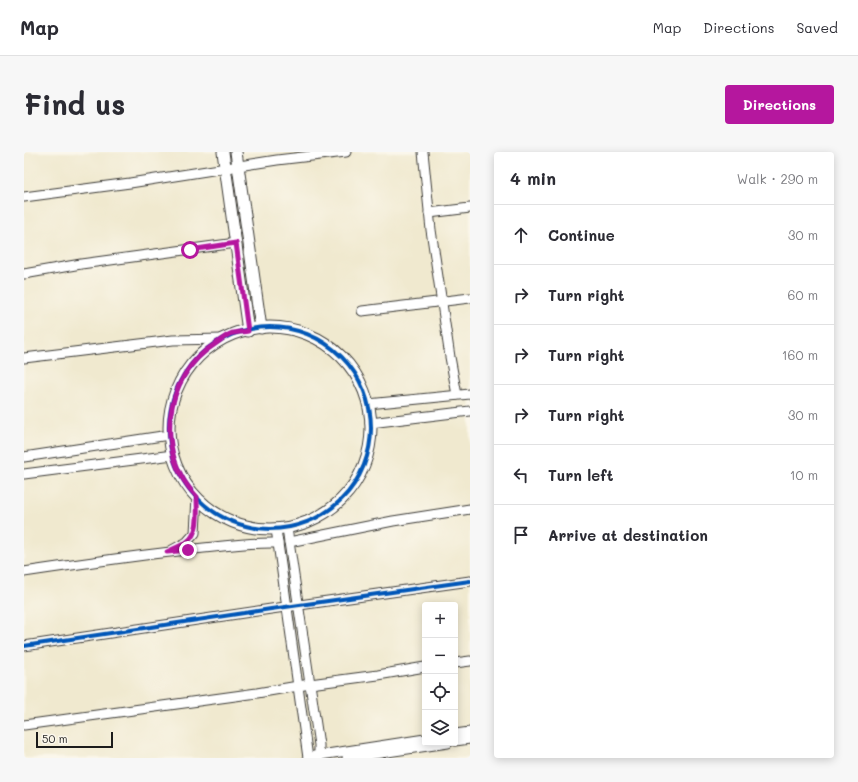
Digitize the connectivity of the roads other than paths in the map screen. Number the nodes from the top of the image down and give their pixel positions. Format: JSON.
{"nodes":[{"id":1,"x":223,"y":152,"type":"edge"},
{"id":2,"x":236,"y":152,"type":"edge"},
{"id":3,"x":346,"y":152,"type":"edge"},
{"id":4,"x":423,"y":152,"type":"edge"},
{"id":5,"x":238,"y":166,"type":"junction"},
{"id":6,"x":225,"y":168,"type":"junction"},
{"id":7,"x":24,"y":198,"type":"edge"},
{"id":8,"x":470,"y":208,"type":"edge"},
{"id":9,"x":429,"y":214,"type":"junction"},
{"id":10,"x":236,"y":243,"type":"junction"},
{"id":11,"x":24,"y":274,"type":"edge"},
{"id":12,"x":470,"y":298,"type":"edge"},
{"id":13,"x":442,"y":301,"type":"junction"},
{"id":14,"x":362,"y":311,"type":"dead end"},
{"id":15,"x":261,"y":328,"type":"junction"},
{"id":16,"x":248,"y":331,"type":"junction"},
{"id":17,"x":223,"y":339,"type":"junction"},
{"id":18,"x":24,"y":358,"type":"edge"},
{"id":19,"x":470,"y":394,"type":"edge"},
{"id":20,"x":458,"y":395,"type":"junction"},
{"id":21,"x":368,"y":404,"type":"junction"},
{"id":22,"x":470,"y":411,"type":"edge"},
{"id":23,"x":370,"y":423,"type":"junction"},
{"id":24,"x":169,"y":435,"type":"junction"},
{"id":25,"x":173,"y":455,"type":"junction"},
{"id":26,"x":24,"y":457,"type":"edge"},
{"id":27,"x":24,"y":474,"type":"edge"},
{"id":28,"x":197,"y":497,"type":"junction"},
{"id":29,"x":470,"y":509,"type":"edge"},
{"id":30,"x":287,"y":528,"type":"junction"},
{"id":31,"x":276,"y":529,"type":"junction"},
{"id":32,"x":289,"y":542,"type":"junction"},
{"id":33,"x":278,"y":543,"type":"junction"},
{"id":34,"x":167,"y":552,"type":"junction"},
{"id":35,"x":24,"y":572,"type":"edge"},
{"id":36,"x":470,"y":581,"type":"edge"},
{"id":37,"x":299,"y":605,"type":"junction"},
{"id":38,"x":286,"y":607,"type":"junction"},
{"id":39,"x":24,"y":646,"type":"edge"},
{"id":40,"x":470,"y":661,"type":"edge"},
{"id":41,"x":458,"y":663,"type":"edge"},
{"id":42,"x":422,"y":668,"type":"edge"},
{"id":43,"x":310,"y":684,"type":"junction"},
{"id":44,"x":298,"y":687,"type":"junction"},
{"id":45,"x":24,"y":725,"type":"edge"},
{"id":46,"x":470,"y":732,"type":"edge"},
{"id":47,"x":458,"y":734,"type":"edge"},
{"id":48,"x":470,"y":739,"type":"edge"},
{"id":49,"x":422,"y":740,"type":"edge"},
{"id":50,"x":458,"y":741,"type":"edge"},
{"id":51,"x":428,"y":746,"type":"edge"},
{"id":52,"x":319,"y":757,"type":"edge"},
{"id":53,"x":306,"y":758,"type":"edge"},
{"id":54,"x":347,"y":758,"type":"edge"}],
"edges":[{"from":1,"to":6,"type":"street"},
{"from":2,"to":5,"type":"street"},
{"from":3,"to":5,"type":"street"},
{"from":4,"to":9,"type":"street"},
{"from":5,"to":6,"type":"street"},
{"from":5,"to":15,"type":"street"},
{"from":6,"to":7,"type":"street"},
{"from":6,"to":10,"type":"street"},
{"from":8,"to":9,"type":"street"},
{"from":9,"to":13,"type":"street"},
{"from":10,"to":11,"type":"street"},
{"from":10,"to":16,"type":"street"},
{"from":12,"to":13,"type":"street"},
{"from":13,"to":14,"type":"street"},
{"from":13,"to":20,"type":"street"},
{"from":15,"to":16,"type":"street"},
{"from":15,"to":21,"type":"street"},
{"from":16,"to":17,"type":"street"},
{"from":17,"to":18,"type":"street"},
{"from":17,"to":24,"type":"street"},
{"from":19,"to":20,"type":"street"},
{"from":20,"to":21,"type":"street"},
{"from":21,"to":23,"type":"street"},
{"from":22,"to":23,"type":"street"},
{"from":23,"to":30,"type":"street"},
{"from":24,"to":25,"type":"street"},
{"from":24,"to":26,"type":"street"},
{"from":25,"to":27,"type":"street"},
{"from":25,"to":28,"type":"street"},
{"from":28,"to":31,"type":"street"},
{"from":28,"to":34,"type":"street"},
{"from":29,"to":32,"type":"street"},
{"from":30,"to":31,"type":"street"},
{"from":30,"to":32,"type":"street"},
{"from":31,"to":33,"type":"street"},
{"from":32,"to":37,"type":"street"},
{"from":33,"to":34,"type":"street"},
{"from":33,"to":38,"type":"street"},
{"from":34,"to":35,"type":"street"},
{"from":36,"to":37,"type":"street"},
{"from":37,"to":38,"type":"street"},
{"from":37,"to":43,"type":"street"},
{"from":38,"to":39,"type":"street"},
{"from":38,"to":44,"type":"street"},
{"from":40,"to":41,"type":"street"},
{"from":42,"to":43,"type":"street"},
{"from":43,"to":44,"type":"street"},
{"from":43,"to":52,"type":"street"},
{"from":44,"to":45,"type":"street"},
{"from":44,"to":53,"type":"street"},
{"from":46,"to":47,"type":"street"},
{"from":48,"to":50,"type":"street"},
{"from":49,"to":52,"type":"street"},
{"from":51,"to":54,"type":"street"},
{"from":52,"to":53,"type":"street"}]}
